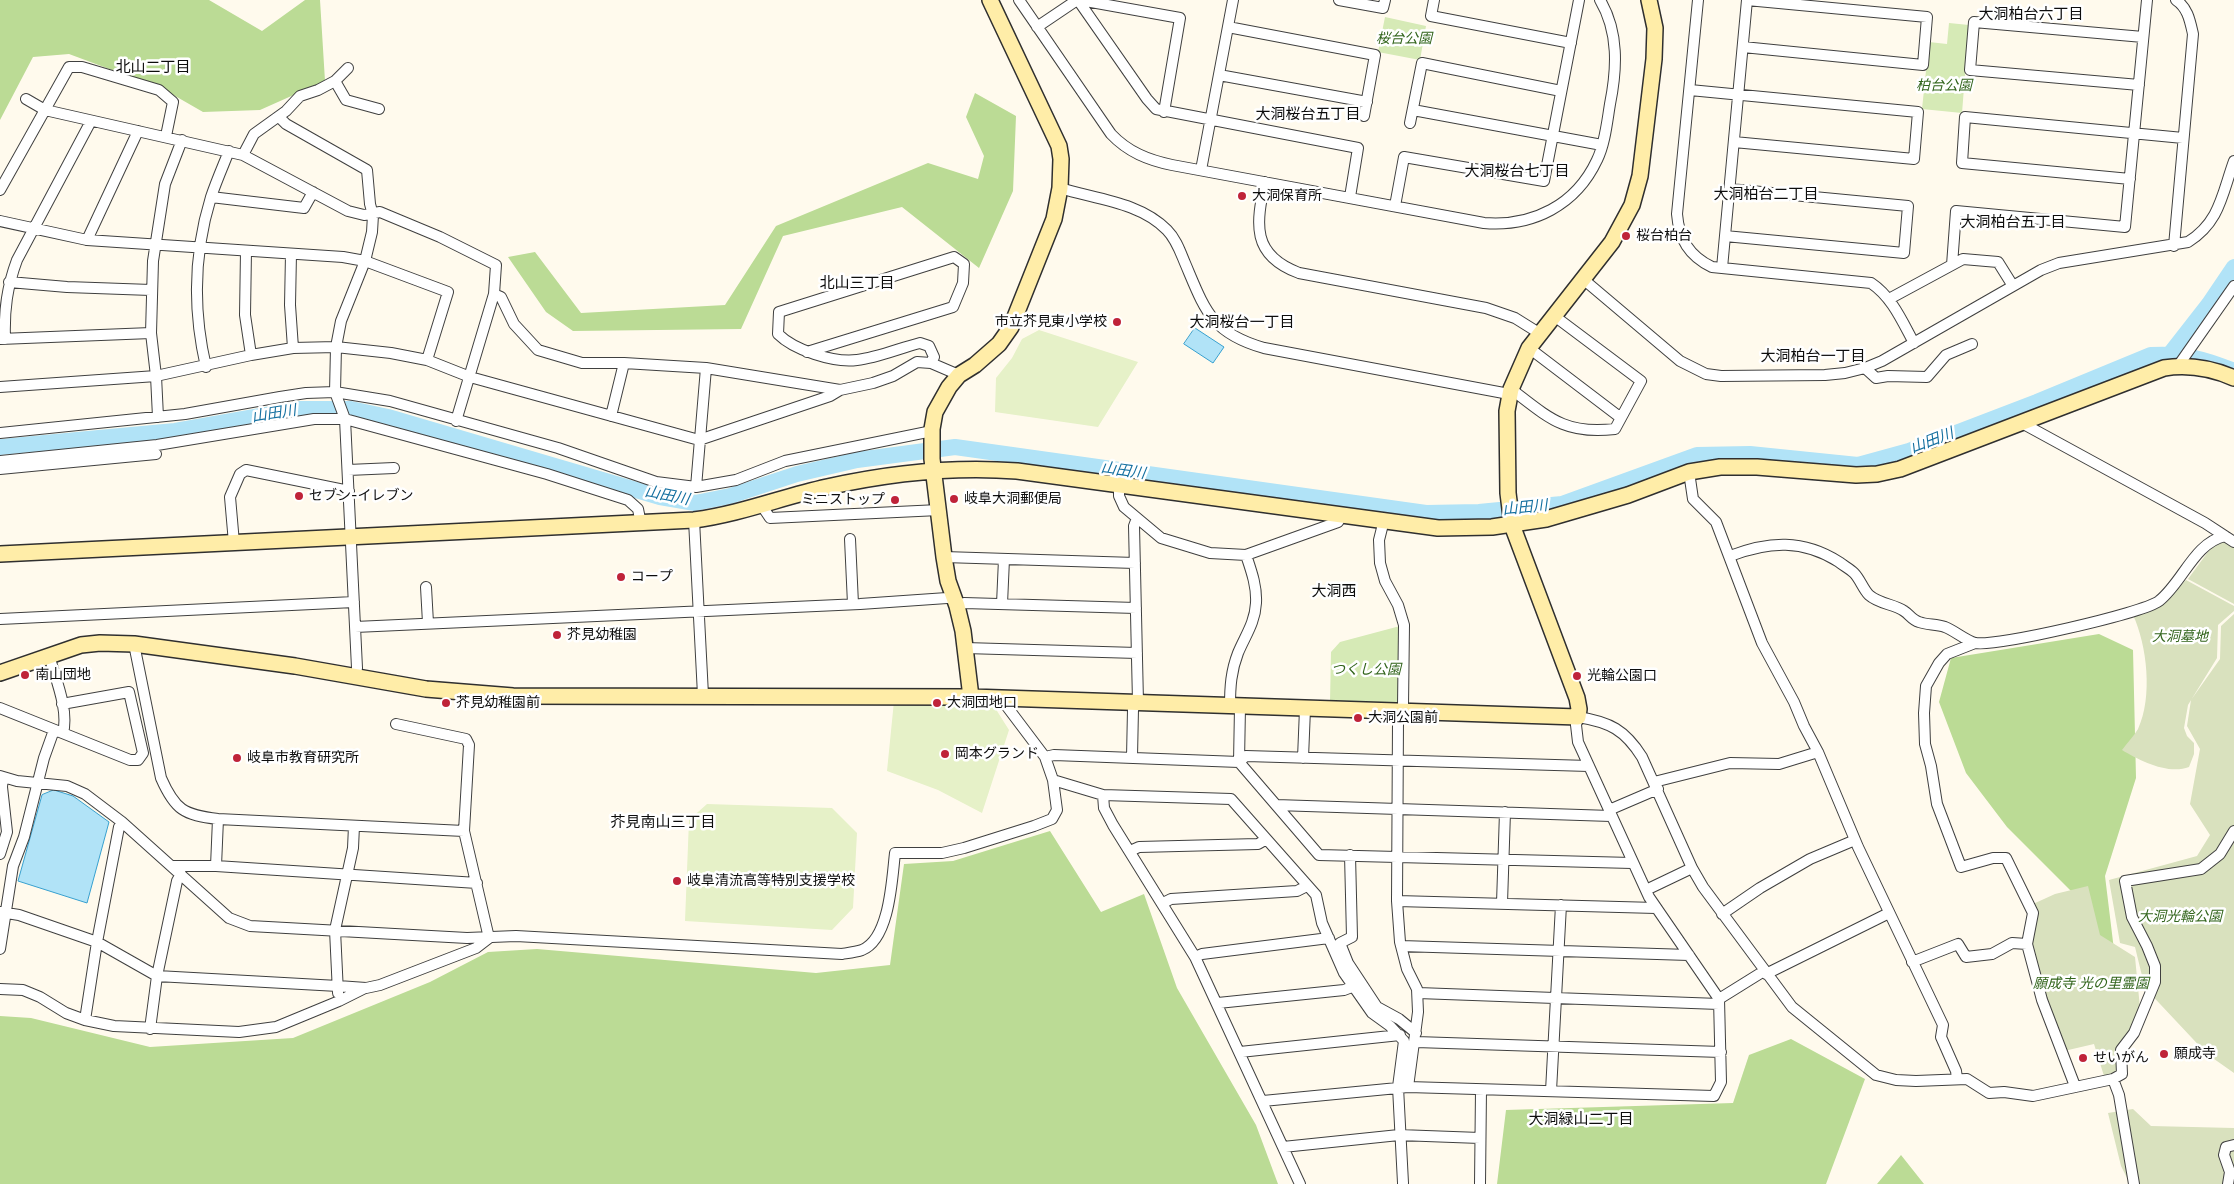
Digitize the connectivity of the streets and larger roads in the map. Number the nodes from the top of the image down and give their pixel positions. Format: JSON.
{"nodes":[{"id":1,"x":990,"y":0,"type":"edge"},
{"id":2,"x":1018,"y":0,"type":"edge"},
{"id":3,"x":1079,"y":0,"type":"edge"},
{"id":4,"x":1233,"y":0,"type":"edge"},
{"id":5,"x":1339,"y":0,"type":"edge"},
{"id":6,"x":1385,"y":0,"type":"edge"},
{"id":7,"x":1434,"y":0,"type":"edge"},
{"id":8,"x":1579,"y":0,"type":"edge"},
{"id":9,"x":1600,"y":0,"type":"edge"},
{"id":10,"x":1649,"y":0,"type":"edge"},
{"id":11,"x":1698,"y":0,"type":"edge"},
{"id":12,"x":1748,"y":0,"type":"edge"},
{"id":13,"x":2147,"y":0,"type":"edge"},
{"id":14,"x":2176,"y":0,"type":"edge"},
{"id":15,"x":1037,"y":26,"type":"junction"},
{"id":16,"x":1228,"y":27,"type":"junction"},
{"id":17,"x":2143,"y":37,"type":"junction"},
{"id":18,"x":1571,"y":43,"type":"junction"},
{"id":19,"x":1743,"y":47,"type":"junction"},
{"id":20,"x":348,"y":68,"type":"dead end"},
{"id":21,"x":1219,"y":74,"type":"junction"},
{"id":22,"x":335,"y":81,"type":"junction"},
{"id":23,"x":2139,"y":85,"type":"junction"},
{"id":24,"x":1690,"y":90,"type":"junction"},
{"id":25,"x":1561,"y":91,"type":"junction"},
{"id":26,"x":1739,"y":95,"type":"junction"},
{"id":27,"x":26,"y":99,"type":"dead end"},
{"id":28,"x":1367,"y":102,"type":"junction"},
{"id":29,"x":379,"y":109,"type":"dead end"},
{"id":30,"x":46,"y":110,"type":"junction"},
{"id":31,"x":1413,"y":110,"type":"junction"},
{"id":32,"x":1164,"y":112,"type":"junction"},
{"id":33,"x":1364,"y":116,"type":"dead end"},
{"id":34,"x":278,"y":117,"type":"junction"},
{"id":35,"x":1211,"y":120,"type":"junction"},
{"id":36,"x":92,"y":121,"type":"junction"},
{"id":37,"x":1410,"y":123,"type":"dead end"},
{"id":38,"x":138,"y":131,"type":"junction"},
{"id":39,"x":2134,"y":133,"type":"junction"},
{"id":40,"x":166,"y":136,"type":"junction"},
{"id":41,"x":1553,"y":136,"type":"junction"},
{"id":42,"x":2183,"y":138,"type":"junction"},
{"id":43,"x":182,"y":140,"type":"junction"},
{"id":44,"x":1734,"y":142,"type":"junction"},
{"id":45,"x":1602,"y":145,"type":"junction"},
{"id":46,"x":229,"y":151,"type":"junction"},
{"id":47,"x":243,"y":155,"type":"junction"},
{"id":48,"x":2234,"y":161,"type":"edge"},
{"id":49,"x":1201,"y":170,"type":"junction"},
{"id":50,"x":2130,"y":179,"type":"junction"},
{"id":51,"x":1265,"y":182,"type":"junction"},
{"id":52,"x":1060,"y":188,"type":"junction"},
{"id":53,"x":1730,"y":189,"type":"junction"},
{"id":54,"x":0,"y":190,"type":"edge"},
{"id":55,"x":313,"y":192,"type":"junction"},
{"id":56,"x":211,"y":197,"type":"junction"},
{"id":57,"x":1350,"y":197,"type":"junction"},
{"id":58,"x":1395,"y":206,"type":"junction"},
{"id":59,"x":373,"y":215,"type":"junction"},
{"id":60,"x":0,"y":221,"type":"edge"},
{"id":61,"x":33,"y":230,"type":"junction"},
{"id":62,"x":1725,"y":236,"type":"junction"},
{"id":63,"x":87,"y":240,"type":"junction"},
{"id":64,"x":154,"y":245,"type":"junction"},
{"id":65,"x":2174,"y":246,"type":"junction"},
{"id":66,"x":200,"y":248,"type":"junction"},
{"id":67,"x":246,"y":251,"type":"junction"},
{"id":68,"x":291,"y":254,"type":"junction"},
{"id":69,"x":365,"y":261,"type":"junction"},
{"id":70,"x":1952,"y":265,"type":"junction"},
{"id":71,"x":1722,"y":268,"type":"junction"},
{"id":72,"x":1582,"y":279,"type":"junction"},
{"id":73,"x":9,"y":282,"type":"junction"},
{"id":74,"x":2013,"y":286,"type":"junction"},
{"id":75,"x":2234,"y":286,"type":"edge"},
{"id":76,"x":151,"y":290,"type":"junction"},
{"id":77,"x":494,"y":294,"type":"junction"},
{"id":78,"x":1889,"y":299,"type":"junction"},
{"id":79,"x":1553,"y":316,"type":"junction"},
{"id":80,"x":151,"y":333,"type":"junction"},
{"id":81,"x":1539,"y":333,"type":"junction"},
{"id":82,"x":2,"y":339,"type":"edge"},
{"id":83,"x":1914,"y":343,"type":"junction"},
{"id":84,"x":1972,"y":344,"type":"dead end"},
{"id":85,"x":336,"y":347,"type":"junction"},
{"id":86,"x":294,"y":348,"type":"junction"},
{"id":87,"x":1529,"y":348,"type":"junction"},
{"id":88,"x":807,"y":352,"type":"junction"},
{"id":89,"x":252,"y":355,"type":"junction"},
{"id":90,"x":427,"y":360,"type":"junction"},
{"id":91,"x":624,"y":363,"type":"junction"},
{"id":92,"x":932,"y":363,"type":"junction"},
{"id":93,"x":2180,"y":363,"type":"junction"},
{"id":94,"x":206,"y":367,"type":"junction"},
{"id":95,"x":706,"y":368,"type":"junction"},
{"id":96,"x":1866,"y":368,"type":"junction"},
{"id":97,"x":959,"y":375,"type":"junction"},
{"id":98,"x":156,"y":376,"type":"junction"},
{"id":99,"x":470,"y":377,"type":"junction"},
{"id":100,"x":2234,"y":378,"type":"edge"},
{"id":101,"x":0,"y":387,"type":"edge"},
{"id":102,"x":840,"y":390,"type":"junction"},
{"id":103,"x":1510,"y":391,"type":"junction"},
{"id":104,"x":336,"y":396,"type":"junction"},
{"id":105,"x":611,"y":416,"type":"junction"},
{"id":106,"x":158,"y":417,"type":"junction"},
{"id":107,"x":343,"y":417,"type":"junction"},
{"id":108,"x":1621,"y":418,"type":"junction"},
{"id":109,"x":456,"y":421,"type":"junction"},
{"id":110,"x":2020,"y":422,"type":"junction"},
{"id":111,"x":0,"y":433,"type":"edge"},
{"id":112,"x":932,"y":436,"type":"junction"},
{"id":113,"x":699,"y":440,"type":"junction"},
{"id":114,"x":156,"y":454,"type":"dead end"},
{"id":115,"x":0,"y":461,"type":"edge"},
{"id":116,"x":933,"y":464,"type":"junction"},
{"id":117,"x":394,"y":468,"type":"dead end"},
{"id":118,"x":0,"y":469,"type":"edge"},
{"id":119,"x":348,"y":470,"type":"junction"},
{"id":120,"x":1689,"y":472,"type":"junction"},
{"id":121,"x":1119,"y":485,"type":"junction"},
{"id":122,"x":696,"y":487,"type":"junction"},
{"id":123,"x":349,"y":490,"type":"junction"},
{"id":124,"x":762,"y":506,"type":"junction"},
{"id":125,"x":939,"y":510,"type":"junction"},
{"id":126,"x":1344,"y":514,"type":"junction"},
{"id":127,"x":1137,"y":518,"type":"junction"},
{"id":128,"x":694,"y":520,"type":"junction"},
{"id":129,"x":1384,"y":520,"type":"junction"},
{"id":130,"x":1511,"y":520,"type":"junction"},
{"id":131,"x":641,"y":524,"type":"junction"},
{"id":132,"x":2225,"y":536,"type":"junction"},
{"id":133,"x":351,"y":537,"type":"junction"},
{"id":134,"x":850,"y":540,"type":"dead end"},
{"id":135,"x":2234,"y":542,"type":"edge"},
{"id":136,"x":234,"y":543,"type":"junction"},
{"id":137,"x":0,"y":554,"type":"edge"},
{"id":138,"x":1246,"y":554,"type":"junction"},
{"id":139,"x":1730,"y":556,"type":"junction"},
{"id":140,"x":944,"y":557,"type":"junction"},
{"id":141,"x":1004,"y":559,"type":"junction"},
{"id":142,"x":1135,"y":563,"type":"junction"},
{"id":143,"x":426,"y":587,"type":"dead end"},
{"id":144,"x":955,"y":601,"type":"junction"},
{"id":145,"x":354,"y":602,"type":"junction"},
{"id":146,"x":853,"y":604,"type":"junction"},
{"id":147,"x":1002,"y":604,"type":"junction"},
{"id":148,"x":1136,"y":608,"type":"junction"},
{"id":149,"x":698,"y":611,"type":"junction"},
{"id":150,"x":0,"y":619,"type":"edge"},
{"id":151,"x":428,"y":624,"type":"junction"},
{"id":152,"x":355,"y":627,"type":"junction"},
{"id":153,"x":1975,"y":643,"type":"junction"},
{"id":154,"x":134,"y":644,"type":"junction"},
{"id":155,"x":965,"y":648,"type":"junction"},
{"id":156,"x":1138,"y":654,"type":"junction"},
{"id":157,"x":49,"y":655,"type":"junction"},
{"id":158,"x":0,"y":673,"type":"edge"},
{"id":159,"x":355,"y":677,"type":"junction"},
{"id":160,"x":703,"y":695,"type":"junction"},
{"id":161,"x":971,"y":697,"type":"junction"},
{"id":162,"x":1004,"y":698,"type":"junction"},
{"id":163,"x":1138,"y":702,"type":"junction"},
{"id":164,"x":62,"y":704,"type":"junction"},
{"id":165,"x":1235,"y":706,"type":"junction"},
{"id":166,"x":0,"y":708,"type":"edge"},
{"id":167,"x":1305,"y":709,"type":"junction"},
{"id":168,"x":1401,"y":712,"type":"junction"},
{"id":169,"x":1578,"y":717,"type":"junction"},
{"id":170,"x":396,"y":724,"type":"dead end"},
{"id":171,"x":59,"y":732,"type":"junction"},
{"id":172,"x":1818,"y":752,"type":"junction"},
{"id":173,"x":1045,"y":757,"type":"junction"},
{"id":174,"x":1132,"y":757,"type":"junction"},
{"id":175,"x":1303,"y":758,"type":"junction"},
{"id":176,"x":1398,"y":761,"type":"junction"},
{"id":177,"x":1239,"y":762,"type":"junction"},
{"id":178,"x":1588,"y":766,"type":"junction"},
{"id":179,"x":2,"y":776,"type":"edge"},
{"id":180,"x":1053,"y":780,"type":"junction"},
{"id":181,"x":36,"y":784,"type":"junction"},
{"id":182,"x":1656,"y":786,"type":"junction"},
{"id":183,"x":1103,"y":795,"type":"junction"},
{"id":184,"x":1276,"y":805,"type":"junction"},
{"id":185,"x":1397,"y":808,"type":"junction"},
{"id":186,"x":1505,"y":812,"type":"junction"},
{"id":187,"x":1610,"y":813,"type":"junction"},
{"id":188,"x":218,"y":819,"type":"junction"},
{"id":189,"x":122,"y":822,"type":"junction"},
{"id":190,"x":354,"y":826,"type":"junction"},
{"id":191,"x":464,"y":831,"type":"junction"},
{"id":192,"x":2234,"y":831,"type":"edge"},
{"id":193,"x":1265,"y":840,"type":"junction"},
{"id":194,"x":1855,"y":840,"type":"junction"},
{"id":195,"x":1130,"y":851,"type":"junction"},
{"id":196,"x":0,"y":854,"type":"edge"},
{"id":197,"x":1350,"y":855,"type":"junction"},
{"id":198,"x":1398,"y":855,"type":"junction"},
{"id":199,"x":1503,"y":858,"type":"junction"},
{"id":200,"x":1632,"y":863,"type":"junction"},
{"id":201,"x":172,"y":866,"type":"junction"},
{"id":202,"x":216,"y":866,"type":"junction"},
{"id":203,"x":1692,"y":868,"type":"junction"},
{"id":204,"x":181,"y":874,"type":"junction"},
{"id":205,"x":346,"y":876,"type":"junction"},
{"id":206,"x":477,"y":884,"type":"junction"},
{"id":207,"x":1308,"y":886,"type":"junction"},
{"id":208,"x":1646,"y":890,"type":"junction"},
{"id":209,"x":1397,"y":901,"type":"junction"},
{"id":210,"x":1163,"y":903,"type":"junction"},
{"id":211,"x":1502,"y":904,"type":"junction"},
{"id":212,"x":1561,"y":905,"type":"junction"},
{"id":213,"x":1656,"y":908,"type":"junction"},
{"id":214,"x":3,"y":913,"type":"edge"},
{"id":215,"x":1889,"y":913,"type":"junction"},
{"id":216,"x":1722,"y":914,"type":"junction"},
{"id":217,"x":335,"y":930,"type":"junction"},
{"id":218,"x":489,"y":938,"type":"junction"},
{"id":219,"x":1328,"y":938,"type":"junction"},
{"id":220,"x":97,"y":942,"type":"junction"},
{"id":221,"x":2028,"y":944,"type":"junction"},
{"id":222,"x":1401,"y":946,"type":"junction"},
{"id":223,"x":0,"y":949,"type":"edge"},
{"id":224,"x":1558,"y":951,"type":"junction"},
{"id":225,"x":1689,"y":956,"type":"junction"},
{"id":226,"x":1196,"y":957,"type":"junction"},
{"id":227,"x":1912,"y":962,"type":"junction"},
{"id":228,"x":1765,"y":973,"type":"junction"},
{"id":229,"x":157,"y":976,"type":"junction"},
{"id":230,"x":338,"y":986,"type":"junction"},
{"id":231,"x":1352,"y":987,"type":"junction"},
{"id":232,"x":366,"y":988,"type":"junction"},
{"id":233,"x":0,"y":989,"type":"edge"},
{"id":234,"x":1418,"y":993,"type":"junction"},
{"id":235,"x":1556,"y":998,"type":"junction"},
{"id":236,"x":339,"y":1001,"type":"junction"},
{"id":237,"x":1719,"y":1002,"type":"junction"},
{"id":238,"x":1218,"y":1003,"type":"junction"},
{"id":239,"x":85,"y":1020,"type":"junction"},
{"id":240,"x":150,"y":1028,"type":"junction"},
{"id":241,"x":1400,"y":1035,"type":"junction"},
{"id":242,"x":1416,"y":1037,"type":"junction"},
{"id":243,"x":1554,"y":1047,"type":"junction"},
{"id":244,"x":1240,"y":1052,"type":"junction"},
{"id":245,"x":1721,"y":1052,"type":"junction"},
{"id":246,"x":1957,"y":1078,"type":"junction"},
{"id":247,"x":2113,"y":1079,"type":"junction"},
{"id":248,"x":2075,"y":1086,"type":"junction"},
{"id":249,"x":1403,"y":1087,"type":"junction"},
{"id":250,"x":1481,"y":1090,"type":"junction"},
{"id":251,"x":1551,"y":1091,"type":"junction"},
{"id":252,"x":1263,"y":1101,"type":"junction"},
{"id":253,"x":1399,"y":1135,"type":"junction"},
{"id":254,"x":1480,"y":1138,"type":"junction"},
{"id":255,"x":2234,"y":1145,"type":"edge"},
{"id":256,"x":1283,"y":1147,"type":"junction"},
{"id":257,"x":1404,"y":1183,"type":"edge"},
{"id":258,"x":1300,"y":1184,"type":"edge"},
{"id":259,"x":1391,"y":1184,"type":"edge"},
{"id":260,"x":1480,"y":1184,"type":"edge"},
{"id":261,"x":2134,"y":1184,"type":"edge"},
{"id":262,"x":2228,"y":1184,"type":"edge"}],
"edges":[{"from":1,"to":52,"type":"street"},
{"from":2,"to":15,"type":"street"},
{"from":3,"to":15,"type":"street"},
{"from":3,"to":32,"type":"street"},
{"from":3,"to":32,"type":"street"},
{"from":4,"to":16,"type":"street"},
{"from":5,"to":6,"type":"street"},
{"from":7,"to":18,"type":"street"},
{"from":8,"to":18,"type":"street"},
{"from":9,"to":45,"type":"street"},
{"from":10,"to":72,"type":"street"},
{"from":11,"to":24,"type":"street"},
{"from":12,"to":19,"type":"street"},
{"from":12,"to":19,"type":"street"},
{"from":13,"to":17,"type":"street"},
{"from":14,"to":42,"type":"street"},
{"from":15,"to":49,"type":"street"},
{"from":16,"to":21,"type":"street"},
{"from":16,"to":28,"type":"street"},
{"from":17,"to":23,"type":"street"},
{"from":17,"to":23,"type":"street"},
{"from":18,"to":25,"type":"street"},
{"from":19,"to":26,"type":"street"},
{"from":20,"to":22,"type":"street"},
{"from":21,"to":28,"type":"street"},
{"from":21,"to":35,"type":"street"},
{"from":22,"to":29,"type":"street"},
{"from":22,"to":34,"type":"street"},
{"from":23,"to":39,"type":"street"},
{"from":24,"to":26,"type":"street"},
{"from":24,"to":71,"type":"street"},
{"from":25,"to":31,"type":"street"},
{"from":25,"to":41,"type":"street"},
{"from":26,"to":44,"type":"street"},
{"from":26,"to":44,"type":"street"},
{"from":27,"to":30,"type":"street"},
{"from":28,"to":33,"type":"street"},
{"from":30,"to":36,"type":"street"},
{"from":30,"to":40,"type":"street"},
{"from":30,"to":54,"type":"street"},
{"from":31,"to":37,"type":"street"},
{"from":31,"to":41,"type":"street"},
{"from":32,"to":35,"type":"street"},
{"from":34,"to":47,"type":"street"},
{"from":34,"to":59,"type":"street"},
{"from":35,"to":49,"type":"street"},
{"from":35,"to":57,"type":"street"},
{"from":36,"to":38,"type":"street"},
{"from":36,"to":61,"type":"street"},
{"from":38,"to":40,"type":"street"},
{"from":38,"to":63,"type":"street"},
{"from":39,"to":42,"type":"street"},
{"from":39,"to":50,"type":"street"},
{"from":39,"to":50,"type":"street"},
{"from":40,"to":43,"type":"street"},
{"from":41,"to":45,"type":"street"},
{"from":41,"to":58,"type":"street"},
{"from":42,"to":65,"type":"street"},
{"from":43,"to":46,"type":"street"},
{"from":43,"to":64,"type":"street"},
{"from":44,"to":53,"type":"street"},
{"from":45,"to":58,"type":"street"},
{"from":46,"to":47,"type":"street"},
{"from":46,"to":56,"type":"street"},
{"from":47,"to":55,"type":"street"},
{"from":48,"to":65,"type":"street"},
{"from":49,"to":51,"type":"street"},
{"from":50,"to":70,"type":"street"},
{"from":51,"to":57,"type":"street"},
{"from":51,"to":81,"type":"street"},
{"from":52,"to":97,"type":"street"},
{"from":52,"to":103,"type":"street"},
{"from":53,"to":62,"type":"street"},
{"from":53,"to":62,"type":"street"},
{"from":55,"to":56,"type":"street"},
{"from":55,"to":59,"type":"street"},
{"from":56,"to":66,"type":"street"},
{"from":57,"to":58,"type":"street"},
{"from":59,"to":69,"type":"street"},
{"from":59,"to":77,"type":"street"},
{"from":60,"to":61,"type":"street"},
{"from":61,"to":63,"type":"street"},
{"from":61,"to":73,"type":"street"},
{"from":62,"to":71,"type":"street"},
{"from":63,"to":64,"type":"street"},
{"from":64,"to":66,"type":"street"},
{"from":64,"to":76,"type":"street"},
{"from":65,"to":74,"type":"street"},
{"from":66,"to":67,"type":"street"},
{"from":66,"to":94,"type":"street"},
{"from":67,"to":68,"type":"street"},
{"from":67,"to":89,"type":"street"},
{"from":68,"to":69,"type":"street"},
{"from":68,"to":86,"type":"street"},
{"from":69,"to":85,"type":"street"},
{"from":69,"to":90,"type":"street"},
{"from":70,"to":74,"type":"street"},
{"from":70,"to":78,"type":"street"},
{"from":71,"to":78,"type":"street"},
{"from":72,"to":79,"type":"street"},
{"from":72,"to":96,"type":"street"},
{"from":73,"to":76,"type":"street"},
{"from":73,"to":82,"type":"street"},
{"from":74,"to":83,"type":"street"},
{"from":75,"to":93,"type":"street"},
{"from":76,"to":80,"type":"street"},
{"from":77,"to":91,"type":"street"},
{"from":77,"to":99,"type":"street"},
{"from":78,"to":83,"type":"street"},
{"from":79,"to":81,"type":"street"},
{"from":79,"to":108,"type":"street"},
{"from":80,"to":82,"type":"street"},
{"from":80,"to":98,"type":"street"},
{"from":81,"to":87,"type":"street"},
{"from":83,"to":96,"type":"street"},
{"from":84,"to":96,"type":"street"},
{"from":85,"to":86,"type":"street"},
{"from":85,"to":90,"type":"street"},
{"from":85,"to":104,"type":"street"},
{"from":86,"to":89,"type":"street"},
{"from":87,"to":103,"type":"street"},
{"from":87,"to":108,"type":"street"},
{"from":88,"to":88,"type":"street"},
{"from":88,"to":92,"type":"street"},
{"from":89,"to":94,"type":"street"},
{"from":90,"to":99,"type":"street"},
{"from":91,"to":95,"type":"street"},
{"from":91,"to":105,"type":"street"},
{"from":92,"to":97,"type":"street"},
{"from":92,"to":102,"type":"street"},
{"from":93,"to":100,"type":"street"},
{"from":93,"to":110,"type":"street"},
{"from":94,"to":98,"type":"street"},
{"from":95,"to":102,"type":"street"},
{"from":95,"to":113,"type":"street"},
{"from":97,"to":112,"type":"street"},
{"from":98,"to":101,"type":"street"},
{"from":98,"to":106,"type":"street"},
{"from":99,"to":105,"type":"street"},
{"from":99,"to":109,"type":"street"},
{"from":102,"to":113,"type":"street"},
{"from":103,"to":108,"type":"street"},
{"from":103,"to":130,"type":"street"},
{"from":104,"to":106,"type":"street"},
{"from":104,"to":107,"type":"street"},
{"from":104,"to":109,"type":"street"},
{"from":105,"to":113,"type":"street"},
{"from":106,"to":111,"type":"street"},
{"from":107,"to":115,"type":"street"},
{"from":107,"to":119,"type":"street"},
{"from":107,"to":131,"type":"street"},
{"from":109,"to":122,"type":"street"},
{"from":110,"to":120,"type":"street"},
{"from":110,"to":132,"type":"street"},
{"from":112,"to":116,"type":"street"},
{"from":112,"to":122,"type":"street"},
{"from":113,"to":122,"type":"street"},
{"from":114,"to":118,"type":"street"},
{"from":116,"to":121,"type":"street"},
{"from":116,"to":124,"type":"street"},
{"from":116,"to":125,"type":"street"},
{"from":117,"to":119,"type":"street"},
{"from":119,"to":123,"type":"street"},
{"from":120,"to":130,"type":"street"},
{"from":120,"to":139,"type":"street"},
{"from":121,"to":126,"type":"street"},
{"from":121,"to":127,"type":"street"},
{"from":123,"to":133,"type":"street"},
{"from":123,"to":136,"type":"street"},
{"from":124,"to":125,"type":"street"},
{"from":124,"to":128,"type":"street"},
{"from":125,"to":140,"type":"street"},
{"from":126,"to":129,"type":"street"},
{"from":126,"to":138,"type":"street"},
{"from":127,"to":138,"type":"street"},
{"from":127,"to":142,"type":"street"},
{"from":128,"to":131,"type":"street"},
{"from":128,"to":149,"type":"street"},
{"from":129,"to":130,"type":"street"},
{"from":129,"to":168,"type":"street"},
{"from":130,"to":169,"type":"street"},
{"from":131,"to":133,"type":"street"},
{"from":132,"to":135,"type":"street"},
{"from":132,"to":153,"type":"street"},
{"from":133,"to":136,"type":"street"},
{"from":133,"to":145,"type":"street"},
{"from":134,"to":146,"type":"street"},
{"from":136,"to":137,"type":"street"},
{"from":138,"to":165,"type":"street"},
{"from":139,"to":153,"type":"street"},
{"from":139,"to":172,"type":"street"},
{"from":140,"to":141,"type":"street"},
{"from":140,"to":144,"type":"street"},
{"from":141,"to":142,"type":"street"},
{"from":141,"to":147,"type":"street"},
{"from":142,"to":148,"type":"street"},
{"from":143,"to":151,"type":"street"},
{"from":144,"to":146,"type":"street"},
{"from":144,"to":147,"type":"street"},
{"from":144,"to":155,"type":"street"},
{"from":145,"to":150,"type":"street"},
{"from":145,"to":152,"type":"street"},
{"from":146,"to":149,"type":"street"},
{"from":147,"to":148,"type":"street"},
{"from":148,"to":156,"type":"street"},
{"from":149,"to":151,"type":"street"},
{"from":149,"to":160,"type":"street"},
{"from":151,"to":152,"type":"street"},
{"from":152,"to":159,"type":"street"},
{"from":153,"to":221,"type":"street"},
{"from":154,"to":157,"type":"street"},
{"from":154,"to":159,"type":"street"},
{"from":154,"to":188,"type":"street"},
{"from":155,"to":156,"type":"street"},
{"from":155,"to":161,"type":"street"},
{"from":156,"to":163,"type":"street"},
{"from":157,"to":158,"type":"street"},
{"from":157,"to":164,"type":"street"},
{"from":159,"to":160,"type":"street"},
{"from":160,"to":161,"type":"street"},
{"from":161,"to":162,"type":"street"},
{"from":162,"to":163,"type":"street"},
{"from":162,"to":173,"type":"street"},
{"from":163,"to":165,"type":"street"},
{"from":163,"to":174,"type":"street"},
{"from":164,"to":171,"type":"street"},
{"from":164,"to":171,"type":"street"},
{"from":165,"to":167,"type":"street"},
{"from":165,"to":177,"type":"street"},
{"from":166,"to":171,"type":"street"},
{"from":167,"to":168,"type":"street"},
{"from":167,"to":175,"type":"street"},
{"from":168,"to":169,"type":"street"},
{"from":168,"to":176,"type":"street"},
{"from":169,"to":178,"type":"street"},
{"from":169,"to":182,"type":"street"},
{"from":170,"to":191,"type":"street"},
{"from":171,"to":181,"type":"street"},
{"from":172,"to":182,"type":"street"},
{"from":172,"to":194,"type":"street"},
{"from":173,"to":174,"type":"street"},
{"from":173,"to":180,"type":"street"},
{"from":174,"to":177,"type":"street"},
{"from":175,"to":176,"type":"street"},
{"from":175,"to":177,"type":"street"},
{"from":176,"to":178,"type":"street"},
{"from":176,"to":185,"type":"street"},
{"from":177,"to":184,"type":"street"},
{"from":178,"to":187,"type":"street"},
{"from":179,"to":181,"type":"street"},
{"from":179,"to":196,"type":"street"},
{"from":180,"to":183,"type":"street"},
{"from":180,"to":218,"type":"street"},
{"from":181,"to":189,"type":"street"},
{"from":181,"to":214,"type":"street"},
{"from":182,"to":187,"type":"street"},
{"from":182,"to":203,"type":"street"},
{"from":183,"to":193,"type":"street"},
{"from":183,"to":195,"type":"street"},
{"from":184,"to":185,"type":"street"},
{"from":184,"to":197,"type":"street"},
{"from":185,"to":186,"type":"street"},
{"from":185,"to":198,"type":"street"},
{"from":186,"to":187,"type":"street"},
{"from":186,"to":199,"type":"street"},
{"from":187,"to":200,"type":"street"},
{"from":188,"to":190,"type":"street"},
{"from":188,"to":202,"type":"street"},
{"from":189,"to":201,"type":"street"},
{"from":189,"to":220,"type":"street"},
{"from":190,"to":191,"type":"street"},
{"from":190,"to":205,"type":"street"},
{"from":191,"to":206,"type":"street"},
{"from":192,"to":247,"type":"street"},
{"from":193,"to":195,"type":"street"},
{"from":193,"to":207,"type":"street"},
{"from":194,"to":215,"type":"street"},
{"from":194,"to":216,"type":"street"},
{"from":195,"to":210,"type":"street"},
{"from":197,"to":198,"type":"street"},
{"from":197,"to":242,"type":"street"},
{"from":198,"to":199,"type":"street"},
{"from":198,"to":209,"type":"street"},
{"from":199,"to":200,"type":"street"},
{"from":199,"to":211,"type":"street"},
{"from":200,"to":208,"type":"street"},
{"from":201,"to":202,"type":"street"},
{"from":201,"to":204,"type":"street"},
{"from":202,"to":205,"type":"street"},
{"from":203,"to":208,"type":"street"},
{"from":203,"to":216,"type":"street"},
{"from":204,"to":217,"type":"street"},
{"from":204,"to":229,"type":"street"},
{"from":205,"to":206,"type":"street"},
{"from":205,"to":217,"type":"street"},
{"from":206,"to":218,"type":"street"},
{"from":207,"to":210,"type":"street"},
{"from":207,"to":219,"type":"street"},
{"from":208,"to":213,"type":"street"},
{"from":209,"to":211,"type":"street"},
{"from":209,"to":222,"type":"street"},
{"from":210,"to":226,"type":"street"},
{"from":211,"to":212,"type":"street"},
{"from":212,"to":213,"type":"street"},
{"from":212,"to":224,"type":"street"},
{"from":213,"to":225,"type":"street"},
{"from":214,"to":220,"type":"street"},
{"from":214,"to":223,"type":"street"},
{"from":215,"to":227,"type":"street"},
{"from":215,"to":228,"type":"street"},
{"from":216,"to":228,"type":"street"},
{"from":217,"to":218,"type":"street"},
{"from":217,"to":230,"type":"street"},
{"from":218,"to":232,"type":"street"},
{"from":219,"to":226,"type":"street"},
{"from":219,"to":231,"type":"street"},
{"from":220,"to":229,"type":"street"},
{"from":220,"to":239,"type":"street"},
{"from":221,"to":227,"type":"street"},
{"from":221,"to":248,"type":"street"},
{"from":222,"to":224,"type":"street"},
{"from":222,"to":234,"type":"street"},
{"from":224,"to":225,"type":"street"},
{"from":224,"to":235,"type":"street"},
{"from":225,"to":237,"type":"street"},
{"from":226,"to":238,"type":"street"},
{"from":227,"to":246,"type":"street"},
{"from":228,"to":237,"type":"street"},
{"from":228,"to":246,"type":"street"},
{"from":229,"to":230,"type":"street"},
{"from":229,"to":240,"type":"street"},
{"from":230,"to":232,"type":"street"},
{"from":230,"to":236,"type":"street"},
{"from":231,"to":238,"type":"street"},
{"from":231,"to":241,"type":"street"},
{"from":232,"to":236,"type":"street"},
{"from":233,"to":239,"type":"street"},
{"from":234,"to":235,"type":"street"},
{"from":234,"to":242,"type":"street"},
{"from":235,"to":237,"type":"street"},
{"from":235,"to":243,"type":"street"},
{"from":236,"to":240,"type":"street"},
{"from":237,"to":245,"type":"street"},
{"from":238,"to":244,"type":"street"},
{"from":239,"to":240,"type":"street"},
{"from":241,"to":244,"type":"street"},
{"from":241,"to":249,"type":"street"},
{"from":242,"to":243,"type":"street"},
{"from":242,"to":249,"type":"street"},
{"from":243,"to":245,"type":"street"},
{"from":243,"to":251,"type":"street"},
{"from":244,"to":252,"type":"street"},
{"from":245,"to":251,"type":"street"},
{"from":246,"to":248,"type":"street"},
{"from":247,"to":248,"type":"street"},
{"from":247,"to":261,"type":"street"},
{"from":249,"to":250,"type":"street"},
{"from":249,"to":252,"type":"street"},
{"from":249,"to":253,"type":"street"},
{"from":250,"to":251,"type":"street"},
{"from":250,"to":254,"type":"street"},
{"from":252,"to":256,"type":"street"},
{"from":253,"to":254,"type":"street"},
{"from":253,"to":256,"type":"street"},
{"from":253,"to":257,"type":"street"},
{"from":254,"to":260,"type":"street"},
{"from":255,"to":262,"type":"street"},
{"from":256,"to":258,"type":"street"},
{"from":257,"to":259,"type":"street"}]}
